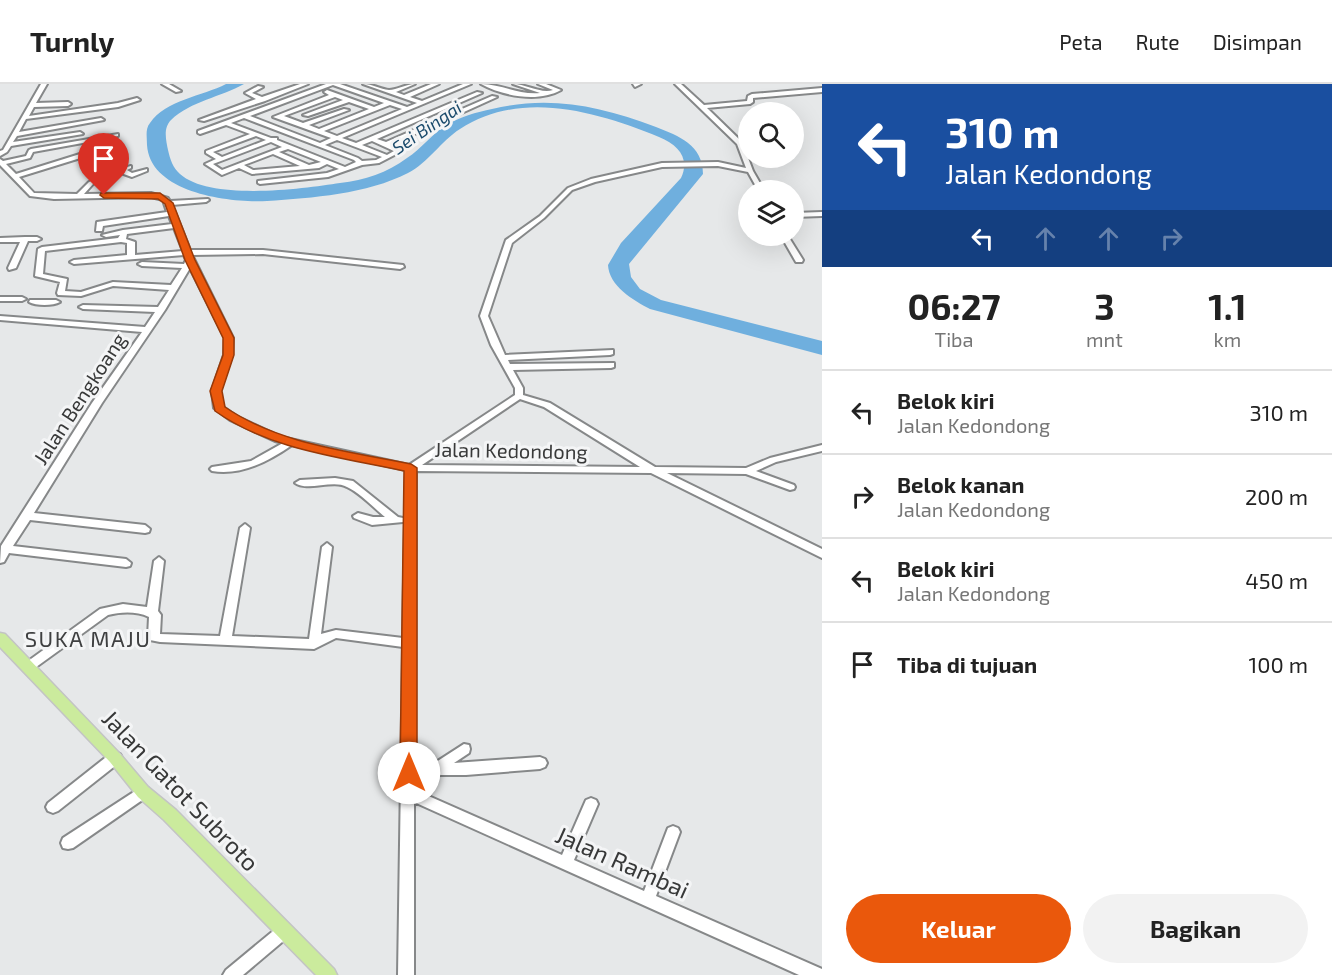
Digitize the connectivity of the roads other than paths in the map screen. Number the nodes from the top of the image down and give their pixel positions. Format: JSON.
{"nodes":[{"id":1,"x":44,"y":84,"type":"edge"},
{"id":2,"x":165,"y":84,"type":"edge"},
{"id":3,"x":277,"y":84,"type":"edge"},
{"id":4,"x":304,"y":84,"type":"edge"},
{"id":5,"x":333,"y":84,"type":"edge"},
{"id":6,"x":365,"y":84,"type":"edge"},
{"id":7,"x":387,"y":84,"type":"edge"},
{"id":8,"x":412,"y":84,"type":"edge"},
{"id":9,"x":436,"y":84,"type":"edge"},
{"id":10,"x":468,"y":84,"type":"edge"},
{"id":11,"x":484,"y":84,"type":"edge"},
{"id":12,"x":516,"y":84,"type":"edge"},
{"id":13,"x":546,"y":84,"type":"edge"},
{"id":14,"x":678,"y":84,"type":"edge"},
{"id":15,"x":496,"y":85,"type":"edge"},
{"id":16,"x":261,"y":86,"type":"edge"},
{"id":17,"x":788,"y":86,"type":"dead end"},
{"id":18,"x":461,"y":87,"type":"junction"},
{"id":19,"x":349,"y":88,"type":"junction"},
{"id":20,"x":378,"y":88,"type":"junction"},
{"id":21,"x":290,"y":89,"type":"junction"},
{"id":22,"x":317,"y":90,"type":"junction"},
{"id":23,"x":822,"y":90,"type":"edge"},
{"id":24,"x":178,"y":91,"type":"dead end"},
{"id":25,"x":391,"y":92,"type":"junction"},
{"id":26,"x":796,"y":92,"type":"junction"},
{"id":27,"x":479,"y":93,"type":"junction"},
{"id":28,"x":275,"y":94,"type":"junction"},
{"id":29,"x":549,"y":94,"type":"junction"},
{"id":30,"x":334,"y":95,"type":"junction"},
{"id":31,"x":405,"y":97,"type":"junction"},
{"id":32,"x":494,"y":97,"type":"junction"},
{"id":33,"x":137,"y":99,"type":"dead end"},
{"id":34,"x":261,"y":99,"type":"junction"},
{"id":35,"x":349,"y":100,"type":"junction"},
{"id":36,"x":505,"y":101,"type":"dead end"},
{"id":37,"x":389,"y":103,"type":"junction"},
{"id":38,"x":422,"y":103,"type":"junction"},
{"id":39,"x":68,"y":104,"type":"dead end"},
{"id":40,"x":277,"y":104,"type":"junction"},
{"id":41,"x":32,"y":105,"type":"junction"},
{"id":42,"x":332,"y":105,"type":"junction"},
{"id":43,"x":703,"y":107,"type":"junction"},
{"id":44,"x":375,"y":109,"type":"junction"},
{"id":45,"x":408,"y":109,"type":"junction"},
{"id":46,"x":293,"y":110,"type":"junction"},
{"id":47,"x":346,"y":110,"type":"junction"},
{"id":48,"x":306,"y":115,"type":"junction"},
{"id":49,"x":360,"y":115,"type":"junction"},
{"id":50,"x":394,"y":115,"type":"junction"},
{"id":51,"x":245,"y":116,"type":"junction"},
{"id":52,"x":278,"y":116,"type":"junction"},
{"id":53,"x":24,"y":118,"type":"junction"},
{"id":54,"x":101,"y":120,"type":"dead end"},
{"id":55,"x":202,"y":120,"type":"dead end"},
{"id":56,"x":319,"y":121,"type":"junction"},
{"id":57,"x":411,"y":121,"type":"junction"},
{"id":58,"x":261,"y":122,"type":"junction"},
{"id":59,"x":227,"y":123,"type":"junction"},
{"id":60,"x":303,"y":125,"type":"junction"},
{"id":61,"x":426,"y":126,"type":"junction"},
{"id":62,"x":320,"y":131,"type":"junction"},
{"id":63,"x":200,"y":132,"type":"dead end"},
{"id":64,"x":80,"y":134,"type":"dead end"},
{"id":65,"x":256,"y":134,"type":"junction"},
{"id":66,"x":290,"y":134,"type":"junction"},
{"id":67,"x":14,"y":135,"type":"junction"},
{"id":68,"x":116,"y":135,"type":"dead end"},
{"id":69,"x":336,"y":138,"type":"junction"},
{"id":70,"x":371,"y":138,"type":"junction"},
{"id":71,"x":89,"y":140,"type":"junction"},
{"id":72,"x":272,"y":140,"type":"junction"},
{"id":73,"x":8,"y":145,"type":"junction"},
{"id":74,"x":320,"y":145,"type":"junction"},
{"id":75,"x":385,"y":145,"type":"junction"},
{"id":76,"x":356,"y":146,"type":"junction"},
{"id":77,"x":287,"y":147,"type":"junction"},
{"id":78,"x":273,"y":152,"type":"junction"},
{"id":79,"x":385,"y":156,"type":"junction"},
{"id":80,"x":287,"y":158,"type":"junction"},
{"id":81,"x":1,"y":159,"type":"edge"},
{"id":82,"x":221,"y":159,"type":"junction"},
{"id":83,"x":326,"y":162,"type":"junction"},
{"id":84,"x":361,"y":164,"type":"junction"},
{"id":85,"x":239,"y":165,"type":"junction"},
{"id":86,"x":129,"y":167,"type":"dead end"},
{"id":87,"x":308,"y":167,"type":"junction"},
{"id":88,"x":345,"y":169,"type":"junction"},
{"id":89,"x":121,"y":170,"type":"junction"},
{"id":90,"x":145,"y":171,"type":"dead end"},
{"id":91,"x":750,"y":171,"type":"junction"},
{"id":92,"x":252,"y":172,"type":"junction"},
{"id":93,"x":222,"y":173,"type":"junction"},
{"id":94,"x":15,"y":176,"type":"junction"},
{"id":95,"x":233,"y":179,"type":"dead end"},
{"id":96,"x":755,"y":180,"type":"edge"},
{"id":97,"x":260,"y":182,"type":"dead end"},
{"id":98,"x":79,"y":196,"type":"junction"},
{"id":99,"x":206,"y":200,"type":"dead end"},
{"id":100,"x":169,"y":203,"type":"junction"},
{"id":101,"x":822,"y":214,"type":"edge"},
{"id":102,"x":804,"y":215,"type":"edge"},
{"id":103,"x":174,"y":219,"type":"junction"},
{"id":104,"x":140,"y":224,"type":"dead end"},
{"id":105,"x":0,"y":233,"type":"edge"},
{"id":106,"x":27,"y":235,"type":"junction"},
{"id":107,"x":122,"y":236,"type":"junction"},
{"id":108,"x":37,"y":238,"type":"dead end"},
{"id":109,"x":0,"y":240,"type":"edge"},
{"id":110,"x":98,"y":244,"type":"junction"},
{"id":111,"x":791,"y":246,"type":"edge"},
{"id":112,"x":99,"y":254,"type":"dead end"},
{"id":113,"x":131,"y":256,"type":"junction"},
{"id":114,"x":188,"y":260,"type":"junction"},
{"id":115,"x":799,"y":260,"type":"dead end"},
{"id":116,"x":74,"y":262,"type":"dead end"},
{"id":117,"x":142,"y":264,"type":"dead end"},
{"id":118,"x":400,"y":267,"type":"dead end"},
{"id":119,"x":12,"y":268,"type":"dead end"},
{"id":120,"x":174,"y":288,"type":"junction"},
{"id":121,"x":61,"y":293,"type":"junction"},
{"id":122,"x":0,"y":299,"type":"edge"},
{"id":123,"x":22,"y":299,"type":"dead end"},
{"id":124,"x":33,"y":302,"type":"dead end"},
{"id":125,"x":56,"y":302,"type":"junction"},
{"id":126,"x":83,"y":307,"type":"dead end"},
{"id":127,"x":161,"y":310,"type":"junction"},
{"id":128,"x":50,"y":313,"type":"dead end"},
{"id":129,"x":0,"y":318,"type":"edge"},
{"id":130,"x":146,"y":330,"type":"junction"},
{"id":131,"x":610,"y":352,"type":"dead end"},
{"id":132,"x":506,"y":362,"type":"junction"},
{"id":133,"x":611,"y":365,"type":"dead end"},
{"id":134,"x":519,"y":396,"type":"junction"},
{"id":135,"x":289,"y":442,"type":"junction"},
{"id":136,"x":822,"y":448,"type":"edge"},
{"id":137,"x":411,"y":468,"type":"junction"},
{"id":138,"x":214,"y":470,"type":"dead end"},
{"id":139,"x":654,"y":471,"type":"junction"},
{"id":140,"x":747,"y":471,"type":"junction"},
{"id":141,"x":300,"y":483,"type":"dead end"},
{"id":142,"x":790,"y":487,"type":"dead end"},
{"id":143,"x":26,"y":516,"type":"junction"},
{"id":144,"x":358,"y":516,"type":"dead end"},
{"id":145,"x":412,"y":519,"type":"junction"},
{"id":146,"x":396,"y":520,"type":"junction"},
{"id":147,"x":245,"y":528,"type":"dead end"},
{"id":148,"x":145,"y":529,"type":"dead end"},
{"id":149,"x":327,"y":547,"type":"dead end"},
{"id":150,"x":3,"y":554,"type":"edge"},
{"id":151,"x":822,"y":554,"type":"edge"},
{"id":152,"x":159,"y":561,"type":"dead end"},
{"id":153,"x":126,"y":563,"type":"dead end"},
{"id":154,"x":152,"y":612,"type":"junction"},
{"id":155,"x":0,"y":638,"type":"edge"},
{"id":156,"x":225,"y":640,"type":"junction"},
{"id":157,"x":409,"y":643,"type":"junction"},
{"id":158,"x":314,"y":644,"type":"junction"},
{"id":159,"x":28,"y":667,"type":"junction"},
{"id":160,"x":464,"y":749,"type":"dead end"},
{"id":161,"x":115,"y":758,"type":"junction"},
{"id":162,"x":540,"y":763,"type":"dead end"},
{"id":163,"x":436,"y":769,"type":"junction"},
{"id":164,"x":409,"y":773,"type":"junction"},
{"id":165,"x":143,"y":792,"type":"junction"},
{"id":166,"x":408,"y":793,"type":"junction"},
{"id":167,"x":591,"y":804,"type":"dead end"},
{"id":168,"x":52,"y":807,"type":"dead end"},
{"id":169,"x":673,"y":832,"type":"dead end"},
{"id":170,"x":68,"y":843,"type":"dead end"},
{"id":171,"x":566,"y":863,"type":"junction"},
{"id":172,"x":648,"y":900,"type":"junction"},
{"id":173,"x":283,"y":932,"type":"junction"},
{"id":174,"x":231,"y":975,"type":"edge"},
{"id":175,"x":328,"y":975,"type":"edge"},
{"id":176,"x":406,"y":975,"type":"edge"},
{"id":177,"x":817,"y":975,"type":"edge"}],
"edges":[{"from":1,"to":41,"type":"street"},
{"from":2,"to":24,"type":"street"},
{"from":3,"to":21,"type":"street"},
{"from":4,"to":21,"type":"street"},
{"from":5,"to":19,"type":"street"},
{"from":5,"to":22,"type":"street"},
{"from":6,"to":19,"type":"street"},
{"from":6,"to":20,"type":"street"},
{"from":7,"to":20,"type":"street"},
{"from":8,"to":25,"type":"street"},
{"from":9,"to":31,"type":"street"},
{"from":10,"to":18,"type":"street"},
{"from":11,"to":15,"type":"street"},
{"from":12,"to":29,"type":"street"},
{"from":13,"to":29,"type":"street"},
{"from":14,"to":43,"type":"street"},
{"from":15,"to":29,"type":"street"},
{"from":16,"to":28,"type":"street"},
{"from":16,"to":34,"type":"street"},
{"from":17,"to":26,"type":"street"},
{"from":18,"to":27,"type":"street"},
{"from":18,"to":38,"type":"street"},
{"from":19,"to":37,"type":"street"},
{"from":20,"to":25,"type":"street"},
{"from":21,"to":28,"type":"street"},
{"from":22,"to":30,"type":"street"},
{"from":22,"to":40,"type":"street"},
{"from":23,"to":26,"type":"street"},
{"from":25,"to":31,"type":"street"},
{"from":26,"to":43,"type":"street"},
{"from":27,"to":32,"type":"street"},
{"from":27,"to":57,"type":"street"},
{"from":28,"to":34,"type":"street"},
{"from":30,"to":35,"type":"street"},
{"from":30,"to":46,"type":"street"},
{"from":31,"to":38,"type":"street"},
{"from":32,"to":36,"type":"street"},
{"from":32,"to":61,"type":"street"},
{"from":33,"to":53,"type":"street"},
{"from":34,"to":40,"type":"street"},
{"from":34,"to":55,"type":"street"},
{"from":35,"to":42,"type":"street"},
{"from":35,"to":44,"type":"street"},
{"from":37,"to":44,"type":"street"},
{"from":37,"to":45,"type":"street"},
{"from":38,"to":45,"type":"street"},
{"from":39,"to":41,"type":"street"},
{"from":40,"to":51,"type":"street"},
{"from":41,"to":53,"type":"street"},
{"from":42,"to":47,"type":"street"},
{"from":42,"to":48,"type":"street"},
{"from":43,"to":91,"type":"street"},
{"from":44,"to":49,"type":"street"},
{"from":45,"to":50,"type":"street"},
{"from":46,"to":48,"type":"street"},
{"from":46,"to":52,"type":"street"},
{"from":47,"to":49,"type":"street"},
{"from":47,"to":56,"type":"street"},
{"from":48,"to":56,"type":"street"},
{"from":49,"to":62,"type":"street"},
{"from":50,"to":57,"type":"street"},
{"from":50,"to":69,"type":"street"},
{"from":51,"to":58,"type":"street"},
{"from":51,"to":59,"type":"street"},
{"from":52,"to":58,"type":"street"},
{"from":52,"to":60,"type":"street"},
{"from":53,"to":67,"type":"street"},
{"from":54,"to":67,"type":"street"},
{"from":56,"to":60,"type":"street"},
{"from":57,"to":61,"type":"street"},
{"from":57,"to":70,"type":"street"},
{"from":58,"to":66,"type":"street"},
{"from":59,"to":63,"type":"street"},
{"from":59,"to":65,"type":"street"},
{"from":60,"to":62,"type":"street"},
{"from":61,"to":75,"type":"street"},
{"from":62,"to":69,"type":"street"},
{"from":64,"to":73,"type":"street"},
{"from":65,"to":72,"type":"street"},
{"from":65,"to":82,"type":"street"},
{"from":66,"to":72,"type":"street"},
{"from":66,"to":74,"type":"street"},
{"from":67,"to":73,"type":"street"},
{"from":68,"to":71,"type":"street"},
{"from":69,"to":74,"type":"street"},
{"from":69,"to":76,"type":"street"},
{"from":70,"to":75,"type":"street"},
{"from":70,"to":76,"type":"street"},
{"from":71,"to":81,"type":"street"},
{"from":71,"to":94,"type":"street"},
{"from":72,"to":77,"type":"street"},
{"from":72,"to":82,"type":"street"},
{"from":73,"to":81,"type":"street"},
{"from":74,"to":84,"type":"street"},
{"from":75,"to":79,"type":"street"},
{"from":76,"to":79,"type":"street"},
{"from":77,"to":78,"type":"street"},
{"from":77,"to":83,"type":"street"},
{"from":78,"to":80,"type":"street"},
{"from":78,"to":85,"type":"street"},
{"from":79,"to":84,"type":"street"},
{"from":80,"to":87,"type":"street"},
{"from":80,"to":92,"type":"street"},
{"from":81,"to":94,"type":"street"},
{"from":82,"to":93,"type":"street"},
{"from":83,"to":87,"type":"street"},
{"from":83,"to":88,"type":"street"},
{"from":84,"to":88,"type":"street"},
{"from":85,"to":92,"type":"street"},
{"from":85,"to":93,"type":"street"},
{"from":86,"to":89,"type":"street"},
{"from":87,"to":92,"type":"street"},
{"from":88,"to":97,"type":"street"},
{"from":89,"to":90,"type":"street"},
{"from":89,"to":98,"type":"street"},
{"from":91,"to":96,"type":"street"},
{"from":91,"to":132,"type":"street"},
{"from":93,"to":95,"type":"street"},
{"from":94,"to":98,"type":"street"},
{"from":98,"to":100,"type":"street"},
{"from":99,"to":100,"type":"street"},
{"from":100,"to":103,"type":"street","name":"Jalan Kedondong"},
{"from":101,"to":102,"type":"street"},
{"from":103,"to":104,"type":"street"},
{"from":103,"to":107,"type":"street"},
{"from":103,"to":107,"type":"street"},
{"from":103,"to":114,"type":"street","name":"Jalan Kedondong"},
{"from":105,"to":106,"type":"street"},
{"from":106,"to":108,"type":"street"},
{"from":106,"to":109,"type":"street"},
{"from":106,"to":119,"type":"street"},
{"from":107,"to":110,"type":"street"},
{"from":107,"to":113,"type":"street"},
{"from":110,"to":112,"type":"street"},
{"from":110,"to":121,"type":"street"},
{"from":111,"to":115,"type":"street"},
{"from":113,"to":114,"type":"street"},
{"from":113,"to":116,"type":"street"},
{"from":114,"to":117,"type":"street"},
{"from":114,"to":118,"type":"street"},
{"from":114,"to":120,"type":"street","name":"Jalan Bengkoang"},
{"from":114,"to":135,"type":"street","name":"Jalan Kedondong"},
{"from":120,"to":121,"type":"street"},
{"from":120,"to":127,"type":"street","name":"Jalan Bengkoang"},
{"from":121,"to":125,"type":"street"},
{"from":122,"to":123,"type":"street"},
{"from":124,"to":125,"type":"street"},
{"from":125,"to":128,"type":"street"},
{"from":126,"to":127,"type":"street"},
{"from":127,"to":130,"type":"street","name":"Jalan Bengkoang"},
{"from":129,"to":130,"type":"street"},
{"from":130,"to":143,"type":"street","name":"Jalan Bengkoang"},
{"from":131,"to":132,"type":"street"},
{"from":132,"to":133,"type":"street"},
{"from":132,"to":134,"type":"street"},
{"from":134,"to":137,"type":"street"},
{"from":134,"to":139,"type":"street"},
{"from":135,"to":137,"type":"street","name":"Jalan Kedondong"},
{"from":135,"to":138,"type":"street"},
{"from":136,"to":140,"type":"street","name":"Jalan Kedondong"},
{"from":137,"to":139,"type":"street","name":"Jalan Kedondong"},
{"from":137,"to":145,"type":"street"},
{"from":139,"to":140,"type":"street","name":"Jalan Kedondong"},
{"from":139,"to":151,"type":"street"},
{"from":140,"to":142,"type":"street"},
{"from":141,"to":146,"type":"street"},
{"from":143,"to":148,"type":"street"},
{"from":143,"to":150,"type":"street","name":"Jalan Bengkoang"},
{"from":144,"to":146,"type":"street"},
{"from":145,"to":146,"type":"street"},
{"from":145,"to":157,"type":"street"},
{"from":147,"to":156,"type":"street"},
{"from":149,"to":158,"type":"street"},
{"from":150,"to":153,"type":"street"},
{"from":152,"to":154,"type":"street"},
{"from":154,"to":156,"type":"street"},
{"from":154,"to":159,"type":"street"},
{"from":155,"to":159,"type":"main road","name":"Jalan Gatot Subroto"},
{"from":156,"to":158,"type":"street"},
{"from":157,"to":158,"type":"street"},
{"from":157,"to":164,"type":"street"},
{"from":159,"to":161,"type":"main road","name":"Jalan Gatot Subroto"},
{"from":160,"to":163,"type":"street"},
{"from":161,"to":165,"type":"main road","name":"Jalan Gatot Subroto"},
{"from":161,"to":168,"type":"street"},
{"from":162,"to":163,"type":"street"},
{"from":163,"to":164,"type":"street"},
{"from":164,"to":166,"type":"street"},
{"from":165,"to":170,"type":"street"},
{"from":165,"to":173,"type":"main road","name":"Jalan Gatot Subroto"},
{"from":166,"to":171,"type":"street","name":"Jalan Rambai"},
{"from":166,"to":176,"type":"street"},
{"from":167,"to":171,"type":"street"},
{"from":169,"to":172,"type":"street"},
{"from":171,"to":172,"type":"street","name":"Jalan Rambai"},
{"from":172,"to":177,"type":"street","name":"Jalan Rambai"},
{"from":173,"to":174,"type":"street"},
{"from":173,"to":175,"type":"main road","name":"Jalan Gatot Subroto"}]}
